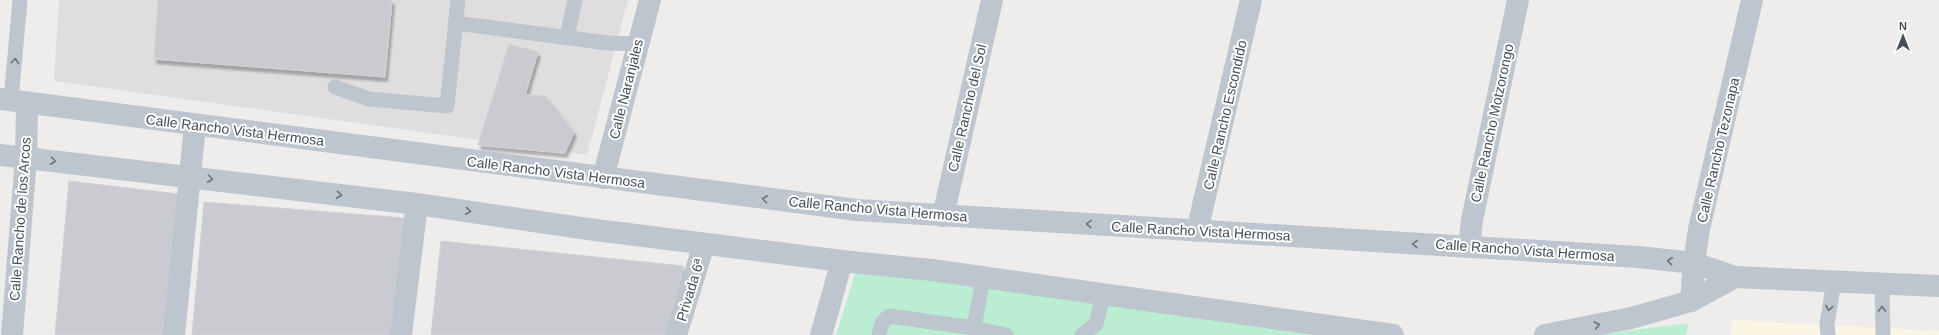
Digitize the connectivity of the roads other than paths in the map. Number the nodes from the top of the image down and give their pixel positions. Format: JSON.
{"nodes":[{"id":1,"x":20,"y":0,"type":"edge"},
{"id":2,"x":458,"y":0,"type":"edge"},
{"id":3,"x":574,"y":0,"type":"edge"},
{"id":4,"x":650,"y":0,"type":"edge"},
{"id":5,"x":992,"y":0,"type":"edge"},
{"id":6,"x":1251,"y":0,"type":"edge"},
{"id":7,"x":1518,"y":0,"type":"edge"},
{"id":8,"x":1752,"y":0,"type":"edge"},
{"id":9,"x":456,"y":22,"type":"junction"},
{"id":10,"x":567,"y":37,"type":"junction"},
{"id":11,"x":637,"y":44,"type":"junction"},
{"id":12,"x":335,"y":87,"type":"dead end"},
{"id":13,"x":12,"y":101,"type":"edge"},
{"id":14,"x":194,"y":125,"type":"junction"},
{"id":15,"x":0,"y":155,"type":"edge"},
{"id":16,"x":26,"y":158,"type":"junction"},
{"id":17,"x":188,"y":177,"type":"junction"},
{"id":18,"x":603,"y":178,"type":"junction"},
{"id":19,"x":417,"y":204,"type":"junction"},
{"id":20,"x":943,"y":216,"type":"junction"},
{"id":21,"x":1197,"y":231,"type":"junction"},
{"id":22,"x":704,"y":244,"type":"junction"},
{"id":23,"x":1469,"y":247,"type":"junction"},
{"id":24,"x":842,"y":261,"type":"junction"},
{"id":25,"x":1694,"y":263,"type":"junction"},
{"id":26,"x":1735,"y":277,"type":"junction"},
{"id":27,"x":983,"y":278,"type":"junction"},
{"id":28,"x":1834,"y":281,"type":"junction"},
{"id":29,"x":1882,"y":283,"type":"junction"},
{"id":30,"x":1939,"y":286,"type":"edge"},
{"id":31,"x":1103,"y":295,"type":"junction"},
{"id":32,"x":1691,"y":301,"type":"junction"},
{"id":33,"x":974,"y":328,"type":"junction"},
{"id":34,"x":12,"y":335,"type":"edge"},
{"id":35,"x":174,"y":335,"type":"edge"},
{"id":36,"x":401,"y":335,"type":"edge"},
{"id":37,"x":676,"y":335,"type":"edge"},
{"id":38,"x":821,"y":335,"type":"edge"},
{"id":39,"x":879,"y":335,"type":"edge"},
{"id":40,"x":1006,"y":335,"type":"edge"},
{"id":41,"x":1082,"y":335,"type":"edge"},
{"id":42,"x":1393,"y":335,"type":"edge"},
{"id":43,"x":1548,"y":335,"type":"edge"},
{"id":44,"x":1828,"y":335,"type":"edge"},
{"id":45,"x":1883,"y":335,"type":"edge"}],
"edges":[{"from":13,"to":1,"type":"lane","one_way":true},
{"from":2,"to":9,"type":"lane"},
{"from":3,"to":10,"type":"lane"},
{"from":4,"to":11,"type":"street","name":"Calle Naranjales"},
{"from":5,"to":20,"type":"street","name":"Calle Rancho del Sol"},
{"from":6,"to":21,"type":"street","name":"Calle Rancho Escondido"},
{"from":7,"to":23,"type":"street","name":"Calle Rancho Motzorongo"},
{"from":8,"to":25,"type":"street","name":"Calle Rancho Tezonapa"},
{"from":9,"to":10,"type":"lane"},
{"from":9,"to":12,"type":"lane"},
{"from":10,"to":11,"type":"lane"},
{"from":11,"to":18,"type":"street","name":"Calle Naranjales"},
{"from":13,"to":14,"type":"street","name":"Calle Rancho Vista Hermosa"},
{"from":13,"to":16,"type":"street","name":"Calle Rancho de los Arcos"},
{"from":14,"to":17,"type":"street"},
{"from":14,"to":18,"type":"street","name":"Calle Rancho Vista Hermosa"},
{"from":15,"to":16,"type":"street"},
{"from":16,"to":17,"type":"street","one_way":true},
{"from":16,"to":34,"type":"street","name":"Calle Rancho de los Arcos"},
{"from":17,"to":19,"type":"street","one_way":true},
{"from":17,"to":35,"type":"street"},
{"from":20,"to":18,"type":"street","name":"Calle Rancho Vista Hermosa","one_way":true},
{"from":19,"to":22,"type":"street","one_way":true},
{"from":19,"to":36,"type":"street"},
{"from":21,"to":20,"type":"street","name":"Calle Rancho Vista Hermosa","one_way":true},
{"from":23,"to":21,"type":"street","name":"Calle Rancho Vista Hermosa","one_way":true},
{"from":22,"to":24,"type":"street"},
{"from":22,"to":37,"type":"street","name":"Privada 6ª"},
{"from":25,"to":23,"type":"street","name":"Calle Rancho Vista Hermosa","one_way":true},
{"from":24,"to":27,"type":"street"},
{"from":24,"to":38,"type":"street"},
{"from":25,"to":26,"type":"street","name":"Calle Rancho Vista Hermosa"},
{"from":25,"to":32,"type":"street","name":"Calle Rancho Tezonapa"},
{"from":26,"to":28,"type":"street","name":"Calle Rancho Vista Hermosa"},
{"from":26,"to":32,"type":"street"},
{"from":27,"to":31,"type":"street"},
{"from":27,"to":33,"type":"lane"},
{"from":28,"to":29,"type":"street","name":"Calle Rancho Vista Hermosa"},
{"from":28,"to":44,"type":"lane","one_way":true},
{"from":29,"to":30,"type":"street","name":"Calle Rancho Vista Hermosa"},
{"from":45,"to":29,"type":"lane","one_way":true},
{"from":31,"to":41,"type":"lane"},
{"from":31,"to":42,"type":"street"},
{"from":43,"to":32,"type":"street","one_way":true},
{"from":33,"to":39,"type":"lane"},
{"from":33,"to":40,"type":"lane"}]}
